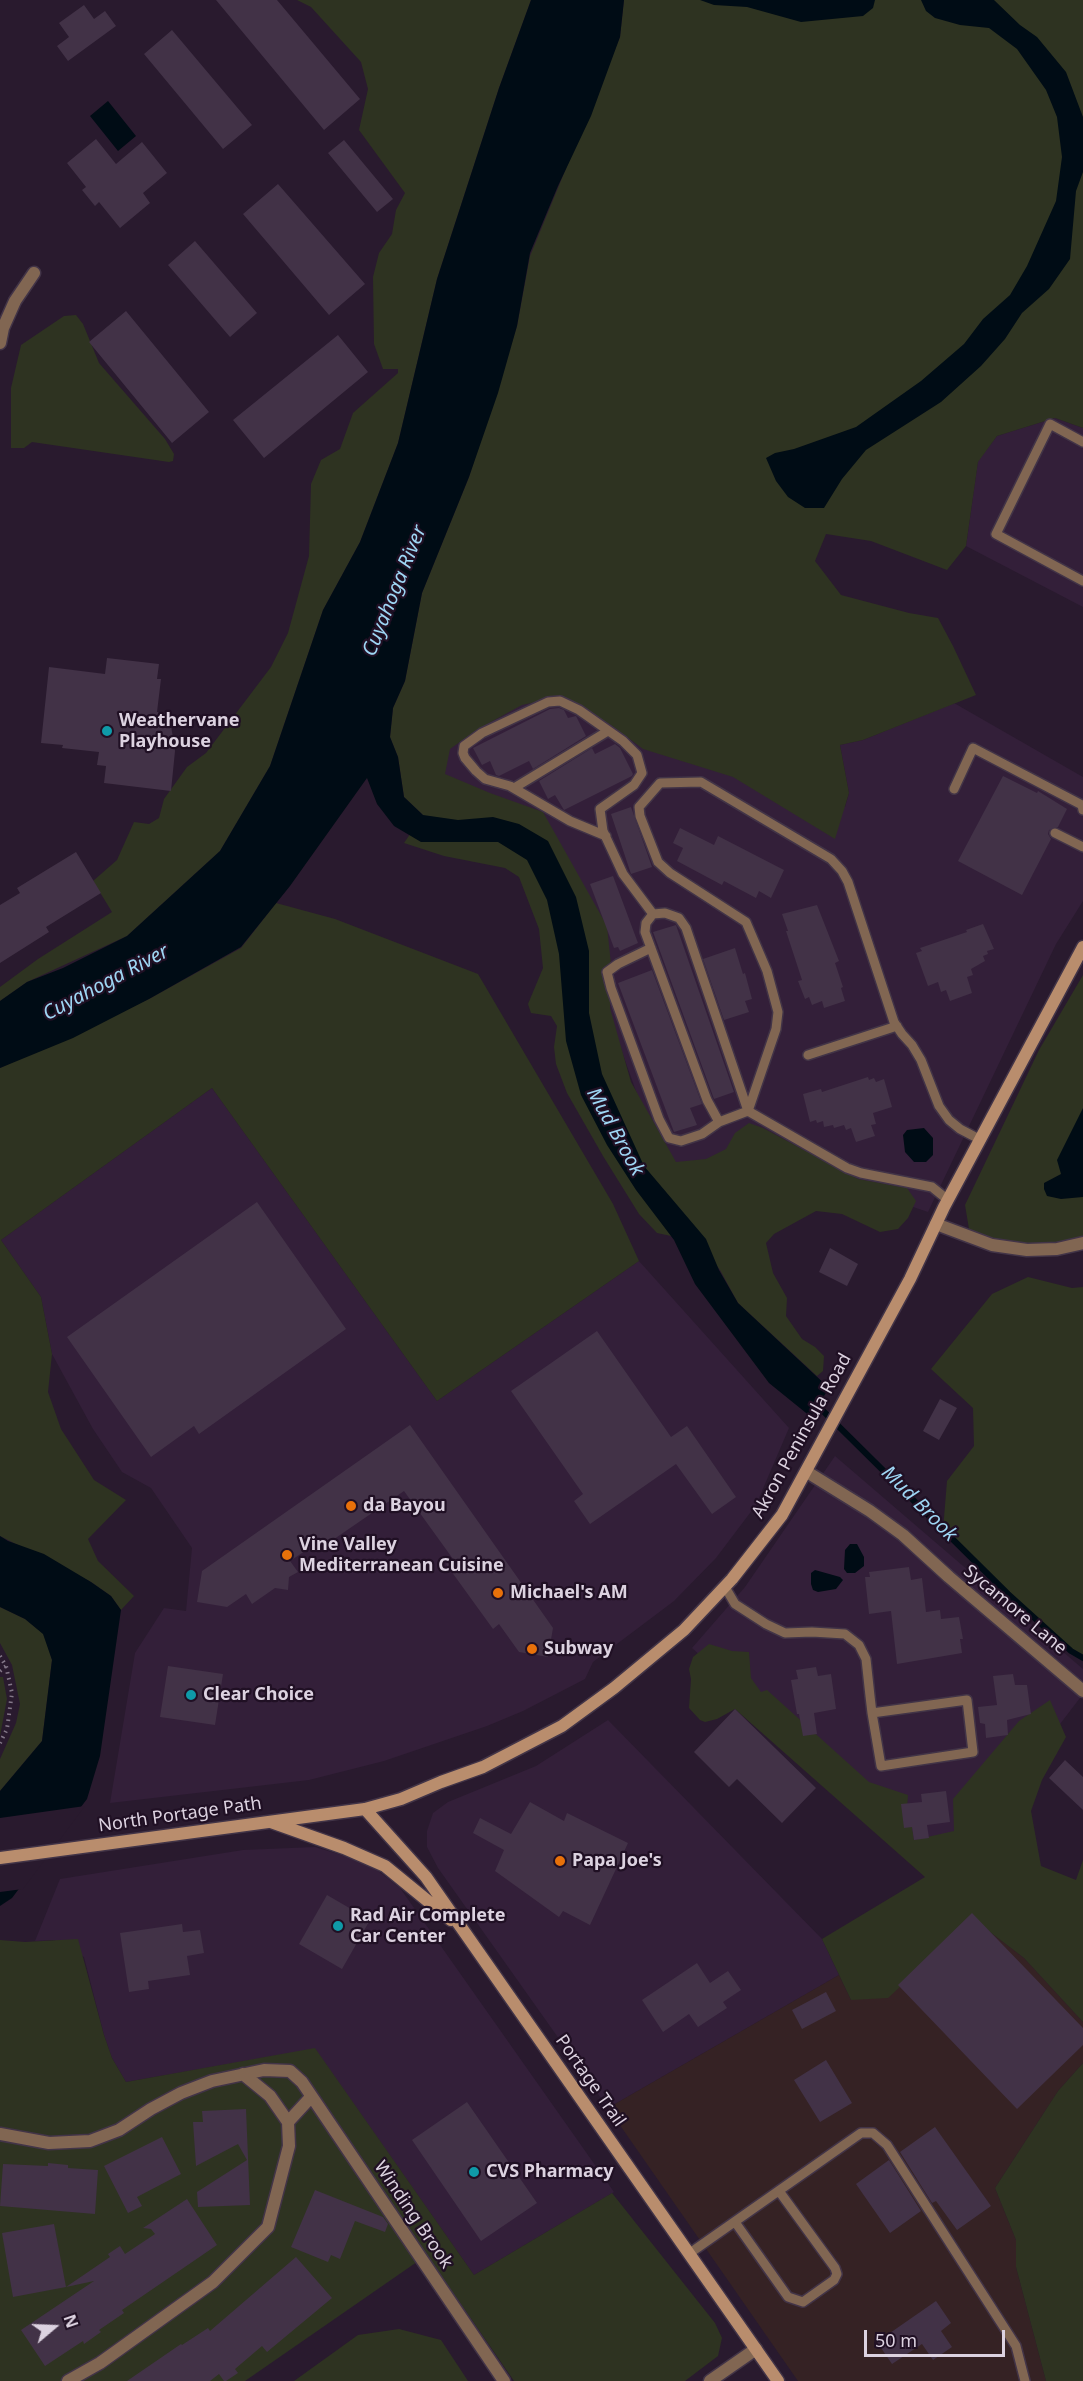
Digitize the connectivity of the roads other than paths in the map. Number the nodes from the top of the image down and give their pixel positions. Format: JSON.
{"nodes":[{"id":1,"x":34,"y":273,"type":"dead end"},
{"id":2,"x":0,"y":344,"type":"edge"},
{"id":3,"x":1083,"y":442,"type":"edge"},
{"id":4,"x":1083,"y":581,"type":"edge"},
{"id":5,"x":608,"y":731,"type":"junction"},
{"id":6,"x":514,"y":788,"type":"junction"},
{"id":7,"x":954,"y":789,"type":"dead end"},
{"id":8,"x":1083,"y":810,"type":"edge"},
{"id":9,"x":1054,"y":833,"type":"dead end"},
{"id":10,"x":606,"y":836,"type":"junction"},
{"id":11,"x":1083,"y":847,"type":"edge"},
{"id":12,"x":654,"y":914,"type":"junction"},
{"id":13,"x":1083,"y":947,"type":"edge"},
{"id":14,"x":651,"y":948,"type":"junction"},
{"id":15,"x":897,"y":1026,"type":"junction"},
{"id":16,"x":808,"y":1055,"type":"dead end"},
{"id":17,"x":748,"y":1111,"type":"junction"},
{"id":18,"x":718,"y":1122,"type":"junction"},
{"id":19,"x":981,"y":1140,"type":"junction"},
{"id":20,"x":948,"y":1200,"type":"junction"},
{"id":21,"x":936,"y":1224,"type":"junction"},
{"id":22,"x":1083,"y":1243,"type":"edge"},
{"id":23,"x":807,"y":1472,"type":"junction"},
{"id":24,"x":725,"y":1587,"type":"junction"},
{"id":25,"x":1083,"y":1691,"type":"edge"},
{"id":26,"x":872,"y":1713,"type":"junction"},
{"id":27,"x":365,"y":1809,"type":"junction"},
{"id":28,"x":267,"y":1821,"type":"junction"},
{"id":29,"x":0,"y":1858,"type":"edge"},
{"id":30,"x":463,"y":1929,"type":"junction"},
{"id":31,"x":243,"y":2074,"type":"junction"},
{"id":32,"x":311,"y":2097,"type":"junction"},
{"id":33,"x":288,"y":2122,"type":"junction"},
{"id":34,"x":0,"y":2134,"type":"edge"},
{"id":35,"x":779,"y":2191,"type":"junction"},
{"id":36,"x":735,"y":2222,"type":"junction"},
{"id":37,"x":690,"y":2253,"type":"junction"},
{"id":38,"x":756,"y":2349,"type":"junction"},
{"id":39,"x":68,"y":2381,"type":"edge"},
{"id":40,"x":504,"y":2381,"type":"edge"},
{"id":41,"x":710,"y":2381,"type":"edge"},
{"id":42,"x":778,"y":2381,"type":"edge"},
{"id":43,"x":1025,"y":2381,"type":"edge"}],
"edges":[{"from":1,"to":2,"type":"street"},
{"from":3,"to":4,"type":"lane"},
{"from":5,"to":6,"type":"lane"},
{"from":5,"to":6,"type":"lane"},
{"from":5,"to":10,"type":"lane"},
{"from":6,"to":10,"type":"lane"},
{"from":7,"to":8,"type":"lane"},
{"from":9,"to":11,"type":"lane"},
{"from":10,"to":12,"type":"lane"},
{"from":12,"to":14,"type":"lane"},
{"from":12,"to":17,"type":"lane"},
{"from":13,"to":19,"type":"main road","name":"Akron Peninsula Road"},
{"from":14,"to":18,"type":"lane"},
{"from":14,"to":18,"type":"lane"},
{"from":15,"to":16,"type":"lane"},
{"from":15,"to":17,"type":"lane"},
{"from":15,"to":19,"type":"lane"},
{"from":17,"to":18,"type":"lane"},
{"from":17,"to":20,"type":"lane"},
{"from":19,"to":20,"type":"main road","name":"Akron Peninsula Road"},
{"from":20,"to":21,"type":"main road","name":"Akron Peninsula Road"},
{"from":21,"to":22,"type":"street"},
{"from":21,"to":23,"type":"main road","name":"Akron Peninsula Road"},
{"from":23,"to":24,"type":"main road","name":"Akron Peninsula Road"},
{"from":23,"to":25,"type":"street","name":"Sycamore Lane"},
{"from":24,"to":26,"type":"lane"},
{"from":24,"to":27,"type":"main road","name":"Akron Peninsula Road"},
{"from":26,"to":26,"type":"lane"},
{"from":27,"to":28,"type":"main road","name":"North Portage Path"},
{"from":27,"to":30,"type":"main road","name":"Portage Trail"},
{"from":28,"to":29,"type":"main road","name":"North Portage Path"},
{"from":28,"to":30,"type":"main road"},
{"from":30,"to":37,"type":"main road","name":"Portage Trail"},
{"from":31,"to":32,"type":"street","name":"Winding Brook"},
{"from":31,"to":33,"type":"street"},
{"from":31,"to":34,"type":"street"},
{"from":32,"to":33,"type":"street"},
{"from":32,"to":40,"type":"street","name":"Winding Brook"},
{"from":33,"to":39,"type":"street"},
{"from":35,"to":36,"type":"lane"},
{"from":35,"to":36,"type":"lane"},
{"from":35,"to":43,"type":"lane"},
{"from":36,"to":37,"type":"lane"},
{"from":37,"to":38,"type":"main road","name":"Portage Trail"},
{"from":38,"to":41,"type":"street"},
{"from":38,"to":42,"type":"main road","name":"Portage Trail"}]}
